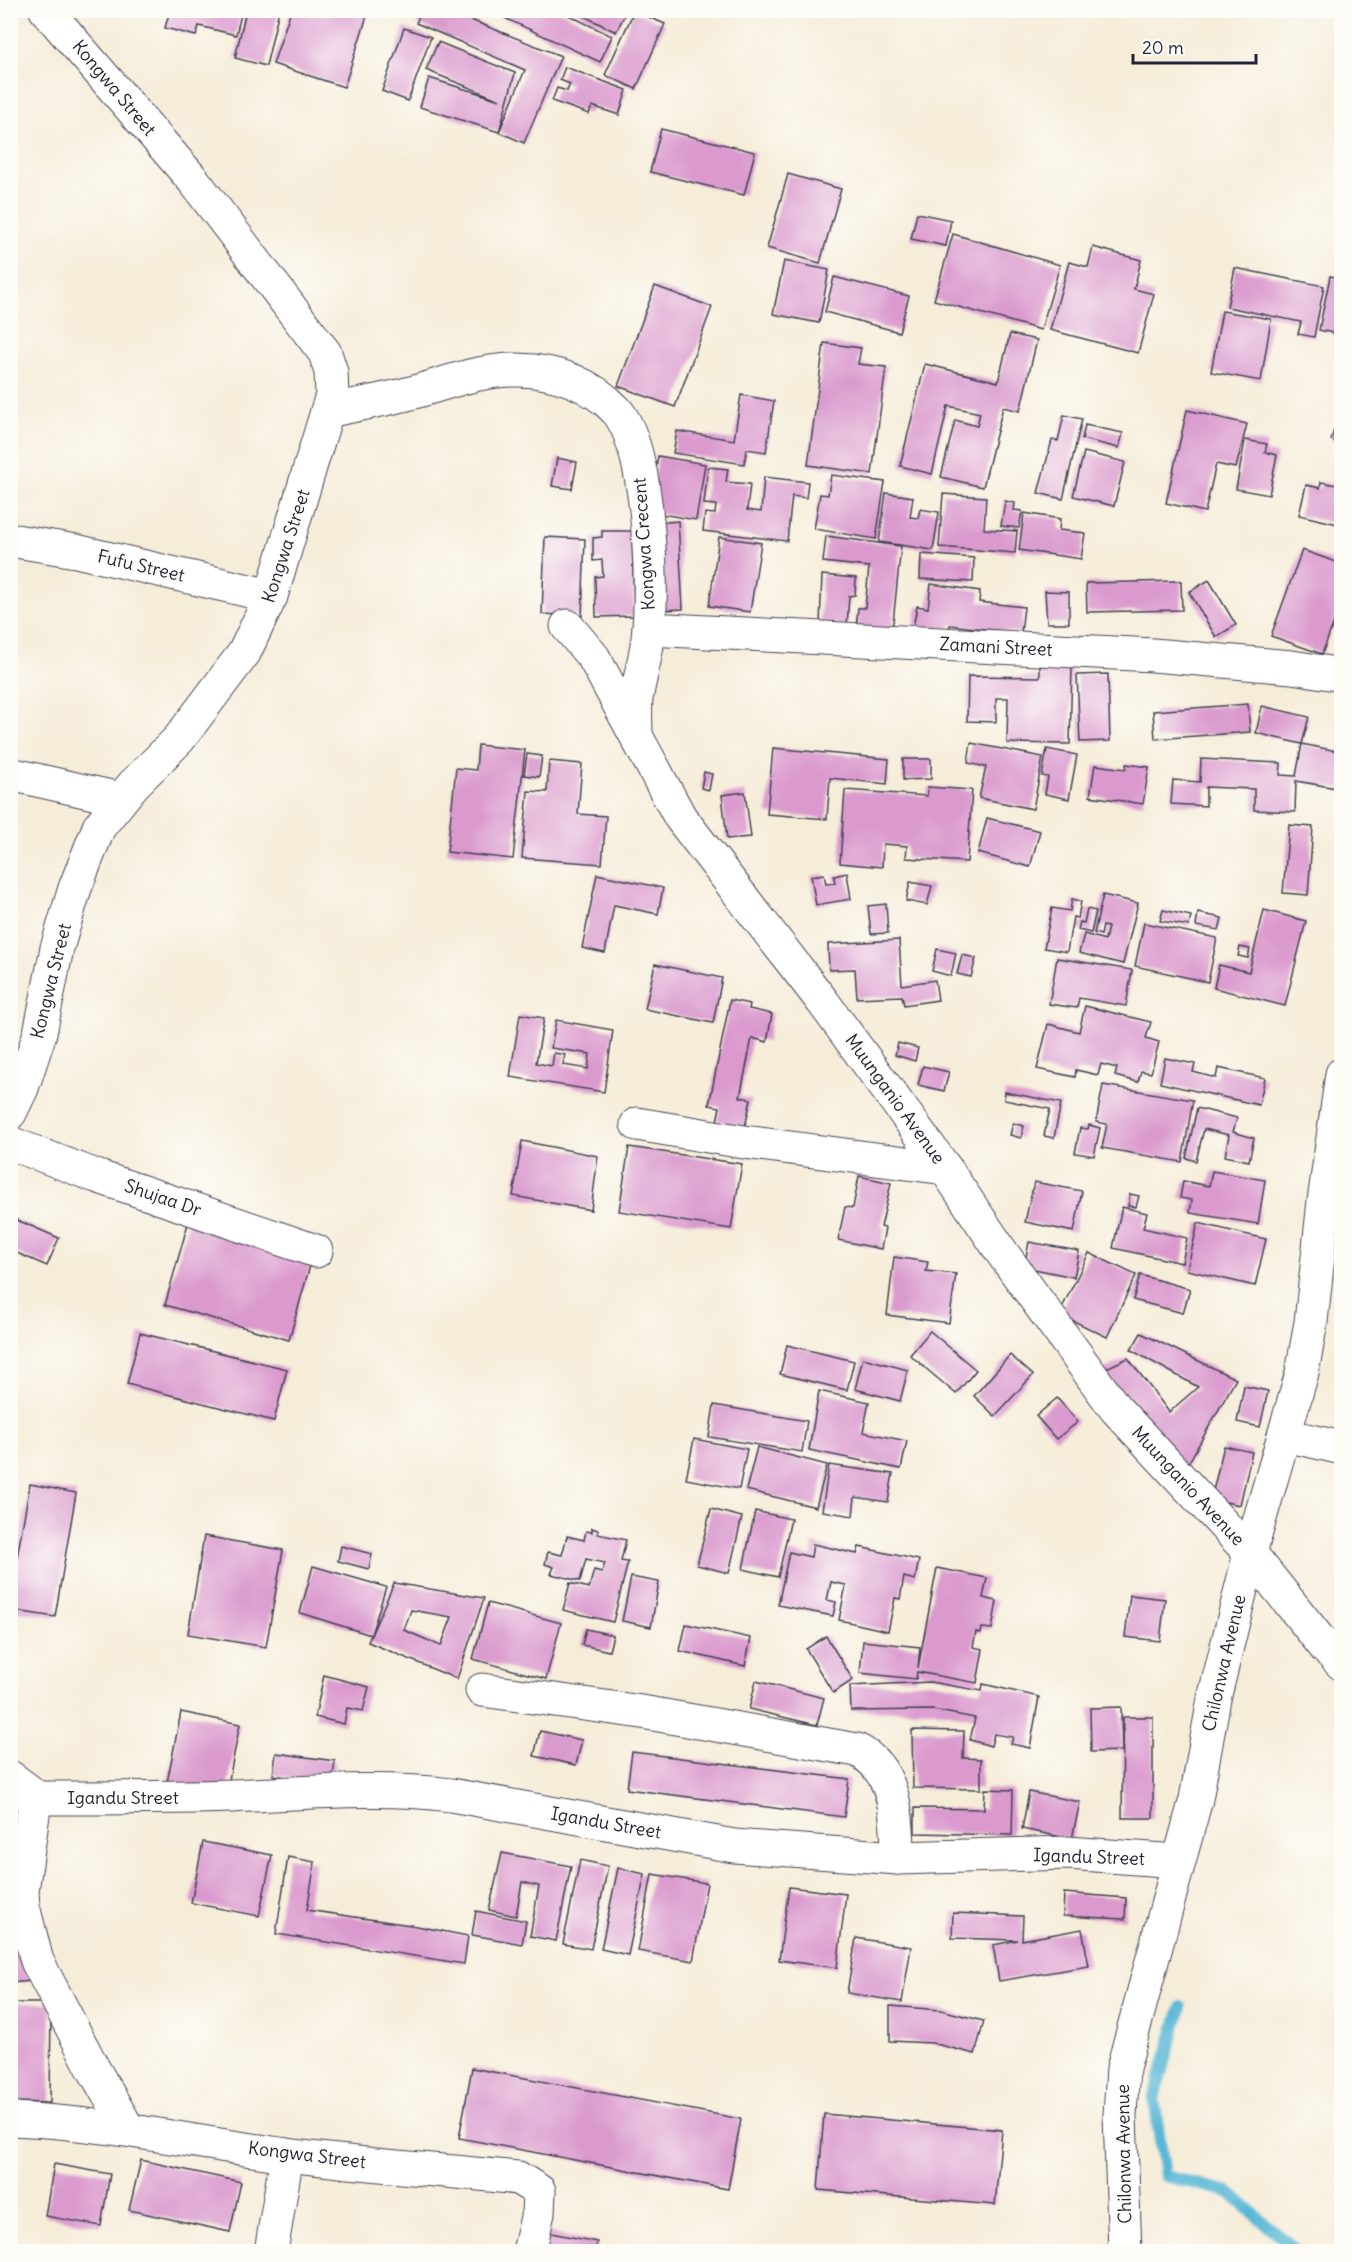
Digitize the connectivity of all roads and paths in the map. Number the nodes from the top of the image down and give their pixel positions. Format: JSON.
{"nodes":[{"id":1,"x":46,"y":10,"type":"edge"},
{"id":2,"x":327,"y":411,"type":"junction"},
{"id":3,"x":10,"y":540,"type":"edge"},
{"id":4,"x":271,"y":596,"type":"junction"},
{"id":5,"x":567,"y":626,"type":"dead end"},
{"id":6,"x":649,"y":629,"type":"junction"},
{"id":7,"x":1341,"y":675,"type":"edge"},
{"id":8,"x":636,"y":735,"type":"junction"},
{"id":9,"x":10,"y":774,"type":"edge"},
{"id":10,"x":120,"y":800,"type":"junction"},
{"id":11,"x":1341,"y":1074,"type":"edge"},
{"id":12,"x":10,"y":1113,"type":"edge"},
{"id":13,"x":637,"y":1124,"type":"dead end"},
{"id":14,"x":10,"y":1143,"type":"edge"},
{"id":15,"x":945,"y":1168,"type":"junction"},
{"id":16,"x":316,"y":1251,"type":"dead end"},
{"id":17,"x":1285,"y":1435,"type":"junction"},
{"id":18,"x":1341,"y":1448,"type":"edge"},
{"id":19,"x":1250,"y":1553,"type":"junction"},
{"id":20,"x":1339,"y":1660,"type":"edge"},
{"id":21,"x":482,"y":1690,"type":"dead end"},
{"id":22,"x":22,"y":1788,"type":"edge"},
{"id":23,"x":898,"y":1858,"type":"junction"},
{"id":24,"x":1179,"y":1861,"type":"junction"},
{"id":25,"x":10,"y":2119,"type":"edge"},
{"id":26,"x":128,"y":2129,"type":"junction"},
{"id":27,"x":286,"y":2155,"type":"junction"},
{"id":28,"x":271,"y":2252,"type":"edge"},
{"id":29,"x":529,"y":2252,"type":"edge"},
{"id":30,"x":1125,"y":2252,"type":"edge"}],
"edges":[{"from":1,"to":2,"type":"street","name":"Kongwa Street"},
{"from":2,"to":4,"type":"street","name":"Kongwa Street"},
{"from":2,"to":6,"type":"street","name":"Kongwa Crecent"},
{"from":3,"to":4,"type":"street","name":"Fufu Street"},
{"from":4,"to":10,"type":"street","name":"Kongwa Street"},
{"from":5,"to":8,"type":"street","name":"Muunganio Avenue"},
{"from":6,"to":7,"type":"street","name":"Zamani Street"},
{"from":6,"to":8,"type":"street","name":"Kongwa Crecent"},
{"from":8,"to":15,"type":"street","name":"Muunganio Avenue"},
{"from":9,"to":10,"type":"street"},
{"from":10,"to":12,"type":"street","name":"Kongwa Street"},
{"from":11,"to":17,"type":"street","name":"Chilonwa Avenue"},
{"from":13,"to":15,"type":"street"},
{"from":14,"to":16,"type":"street","name":"Shujaa Dr"},
{"from":15,"to":19,"type":"street","name":"Muunganio Avenue"},
{"from":17,"to":18,"type":"street"},
{"from":17,"to":19,"type":"street","name":"Chilonwa Avenue"},
{"from":19,"to":20,"type":"street","name":"Muunganio Avenue"},
{"from":19,"to":24,"type":"street","name":"Chilonwa Avenue"},
{"from":21,"to":23,"type":"street"},
{"from":22,"to":23,"type":"street","name":"Igandu Street"},
{"from":22,"to":26,"type":"street"},
{"from":23,"to":24,"type":"street","name":"Igandu Street"},
{"from":24,"to":30,"type":"street","name":"Chilonwa Avenue"},
{"from":25,"to":26,"type":"street","name":"Kongwa Street"},
{"from":26,"to":27,"type":"street","name":"Kongwa Street"},
{"from":27,"to":28,"type":"street"},
{"from":27,"to":29,"type":"street","name":"Kongwa Street"}]}
